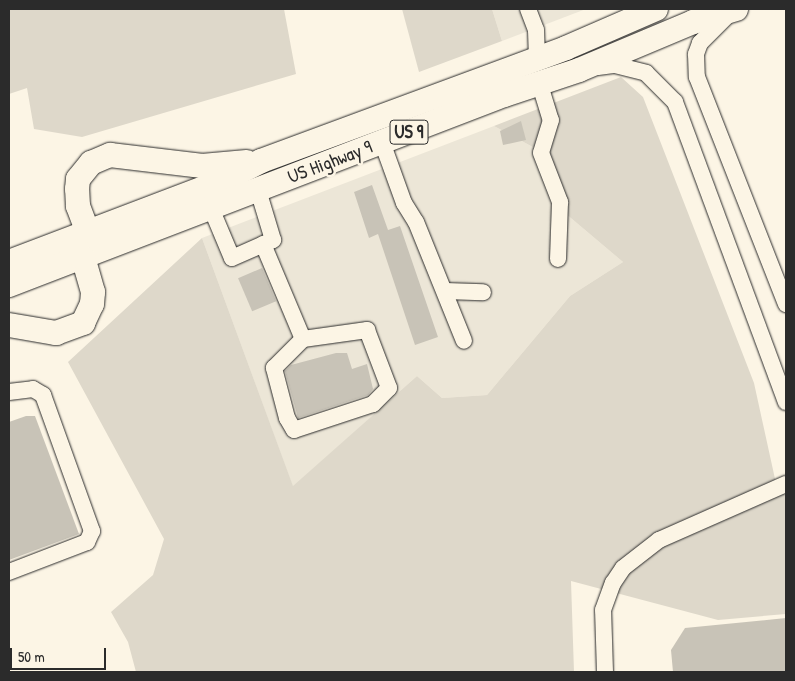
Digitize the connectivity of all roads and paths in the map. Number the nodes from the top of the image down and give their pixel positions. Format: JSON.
{"nodes":[{"id":1,"x":528,"y":9,"type":"edge"},
{"id":2,"x":734,"y":9,"type":"edge"},
{"id":3,"x":649,"y":11,"type":"edge"},
{"id":4,"x":537,"y":59,"type":"junction"},
{"id":5,"x":579,"y":70,"type":"junction"},
{"id":6,"x":540,"y":85,"type":"junction"},
{"id":7,"x":382,"y":142,"type":"junction"},
{"id":8,"x":261,"y":161,"type":"junction"},
{"id":9,"x":258,"y":190,"type":"junction"},
{"id":10,"x":211,"y":208,"type":"junction"},
{"id":11,"x":263,"y":244,"type":"junction"},
{"id":12,"x":89,"y":248,"type":"junction"},
{"id":13,"x":9,"y":260,"type":"edge"},
{"id":14,"x":558,"y":260,"type":"dead end"},
{"id":15,"x":9,"y":285,"type":"edge"},
{"id":16,"x":445,"y":291,"type":"junction"},
{"id":17,"x":483,"y":292,"type":"dead end"},
{"id":18,"x":786,"y":304,"type":"edge"},
{"id":19,"x":9,"y":325,"type":"edge"},
{"id":20,"x":303,"y":339,"type":"junction"},
{"id":21,"x":464,"y":341,"type":"dead end"},
{"id":22,"x":13,"y":390,"type":"edge"},
{"id":23,"x":786,"y":402,"type":"edge"},
{"id":24,"x":786,"y":484,"type":"edge"},
{"id":25,"x":9,"y":572,"type":"edge"},
{"id":26,"x":605,"y":672,"type":"edge"}],
"edges":[{"from":1,"to":4,"type":"street"},
{"from":2,"to":5,"type":"highway","name":"US Highway 9","number":"US 9"},
{"from":2,"to":18,"type":"street"},
{"from":3,"to":4,"type":"highway","name":"US Highway 9","number":"US 9"},
{"from":4,"to":8,"type":"highway","name":"US Highway 9","number":"US 9"},
{"from":5,"to":6,"type":"highway","name":"US Highway 9","number":"US 9"},
{"from":5,"to":23,"type":"street"},
{"from":6,"to":7,"type":"highway","name":"US Highway 9","number":"US 9"},
{"from":6,"to":14,"type":"street"},
{"from":7,"to":9,"type":"highway","name":"US Highway 9","number":"US 9"},
{"from":7,"to":16,"type":"street"},
{"from":8,"to":12,"type":"highway","name":"US Highway 9","number":"US 9"},
{"from":8,"to":12,"type":"highway"},
{"from":9,"to":10,"type":"highway","name":"US Highway 9","number":"US 9"},
{"from":9,"to":11,"type":"street"},
{"from":10,"to":11,"type":"street"},
{"from":10,"to":12,"type":"highway","name":"US Highway 9","number":"US 9"},
{"from":11,"to":20,"type":"street"},
{"from":12,"to":13,"type":"highway","name":"US Highway 9","number":"US 9"},
{"from":12,"to":15,"type":"highway","name":"US Highway 9","number":"US 9"},
{"from":12,"to":19,"type":"highway"},
{"from":16,"to":17,"type":"street"},
{"from":16,"to":21,"type":"street"},
{"from":20,"to":20,"type":"street"},
{"from":22,"to":25,"type":"street"},
{"from":24,"to":26,"type":"street"}]}
